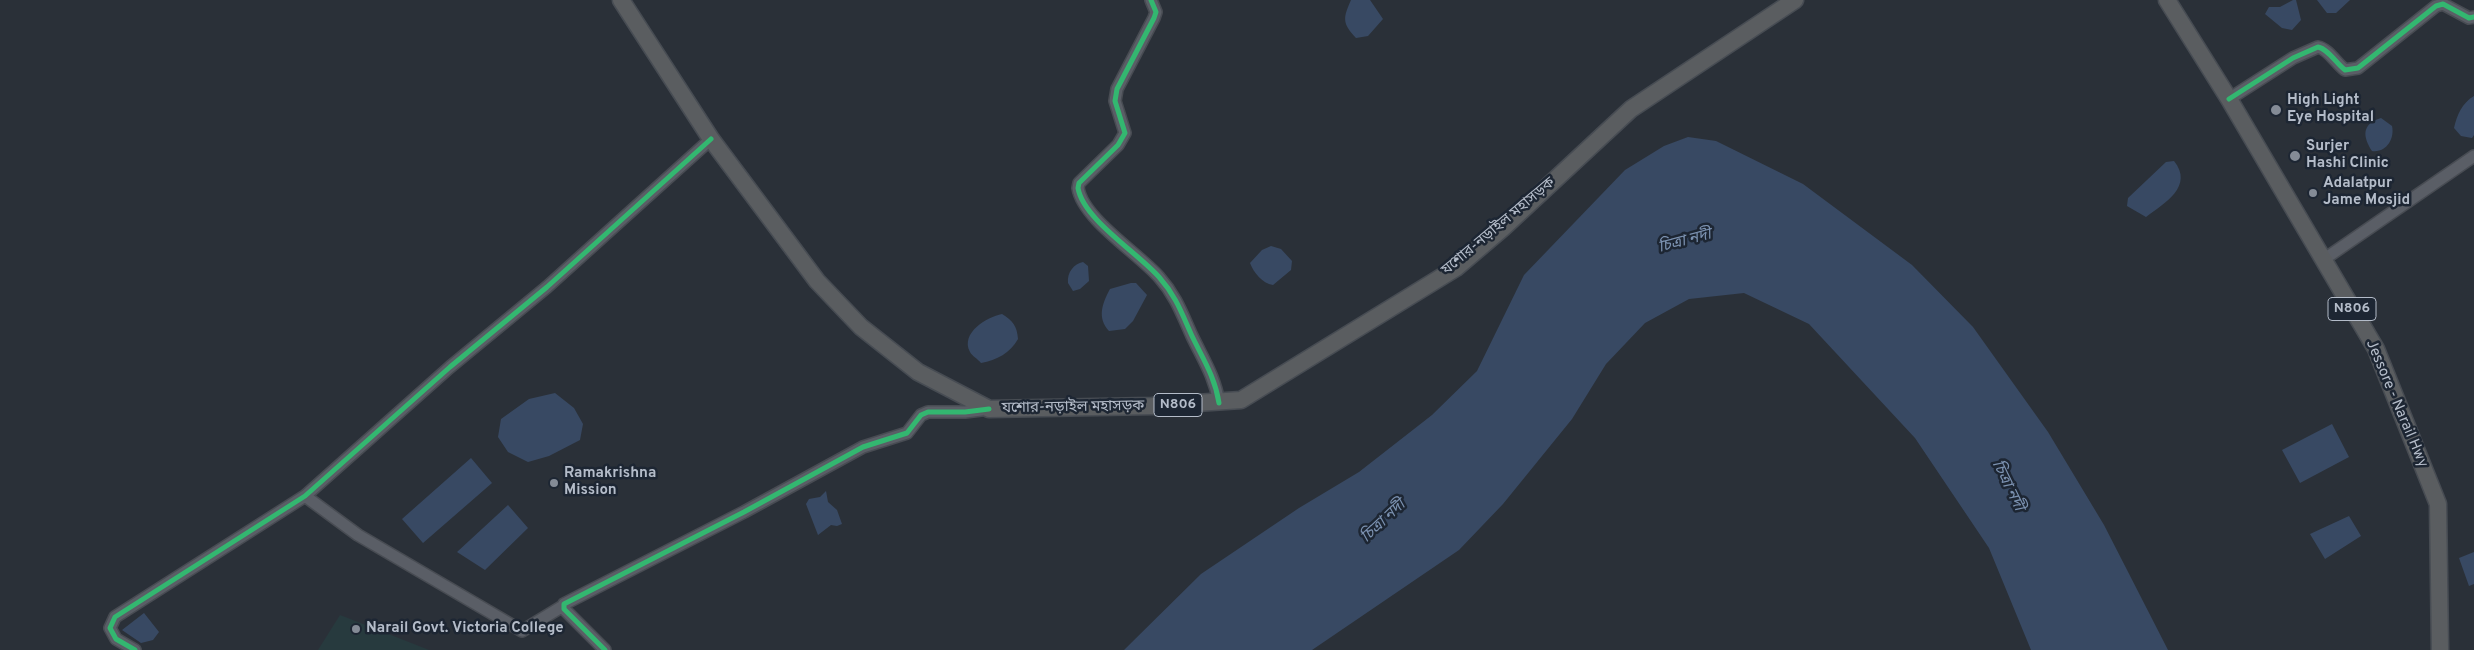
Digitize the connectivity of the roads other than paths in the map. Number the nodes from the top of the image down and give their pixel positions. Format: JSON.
{"nodes":[{"id":1,"x":621,"y":0,"type":"edge"},
{"id":2,"x":1151,"y":0,"type":"edge"},
{"id":3,"x":1795,"y":0,"type":"edge"},
{"id":4,"x":2168,"y":0,"type":"edge"},
{"id":5,"x":2474,"y":17,"type":"edge"},
{"id":6,"x":2229,"y":99,"type":"junction"},
{"id":7,"x":711,"y":139,"type":"junction"},
{"id":8,"x":2474,"y":156,"type":"edge"},
{"id":9,"x":2323,"y":260,"type":"junction"},
{"id":10,"x":1220,"y":403,"type":"junction"},
{"id":11,"x":989,"y":409,"type":"junction"},
{"id":12,"x":305,"y":496,"type":"junction"},
{"id":13,"x":563,"y":606,"type":"junction"},
{"id":14,"x":135,"y":650,"type":"edge"},
{"id":15,"x":605,"y":650,"type":"edge"},
{"id":16,"x":2440,"y":650,"type":"edge"}],
"edges":[{"from":1,"to":7,"type":"highway","name":"যশোর-নড়াইল মহাসড়ক","number":"N806"},
{"from":2,"to":10,"type":"street"},
{"from":3,"to":10,"type":"highway","name":"যশোর-নড়াইল মহাসড়ক","number":"N806"},
{"from":4,"to":6,"type":"highway","name":"Jessore - Narail Hwy","number":"N806"},
{"from":5,"to":6,"type":"street"},
{"from":6,"to":9,"type":"highway","name":"Jessore - Narail Hwy","number":"N806"},
{"from":7,"to":11,"type":"highway","name":"যশোর-নড়াইল মহাসড়ক","number":"N806"},
{"from":7,"to":12,"type":"street"},
{"from":8,"to":9,"type":"street"},
{"from":9,"to":16,"type":"highway","name":"Jessore - Narail Hwy","number":"N806"},
{"from":10,"to":11,"type":"highway","name":"যশোর-নড়াইল মহাসড়ক","number":"N806"},
{"from":11,"to":13,"type":"street"},
{"from":12,"to":13,"type":"street"},
{"from":12,"to":14,"type":"street"},
{"from":13,"to":15,"type":"street"}]}
